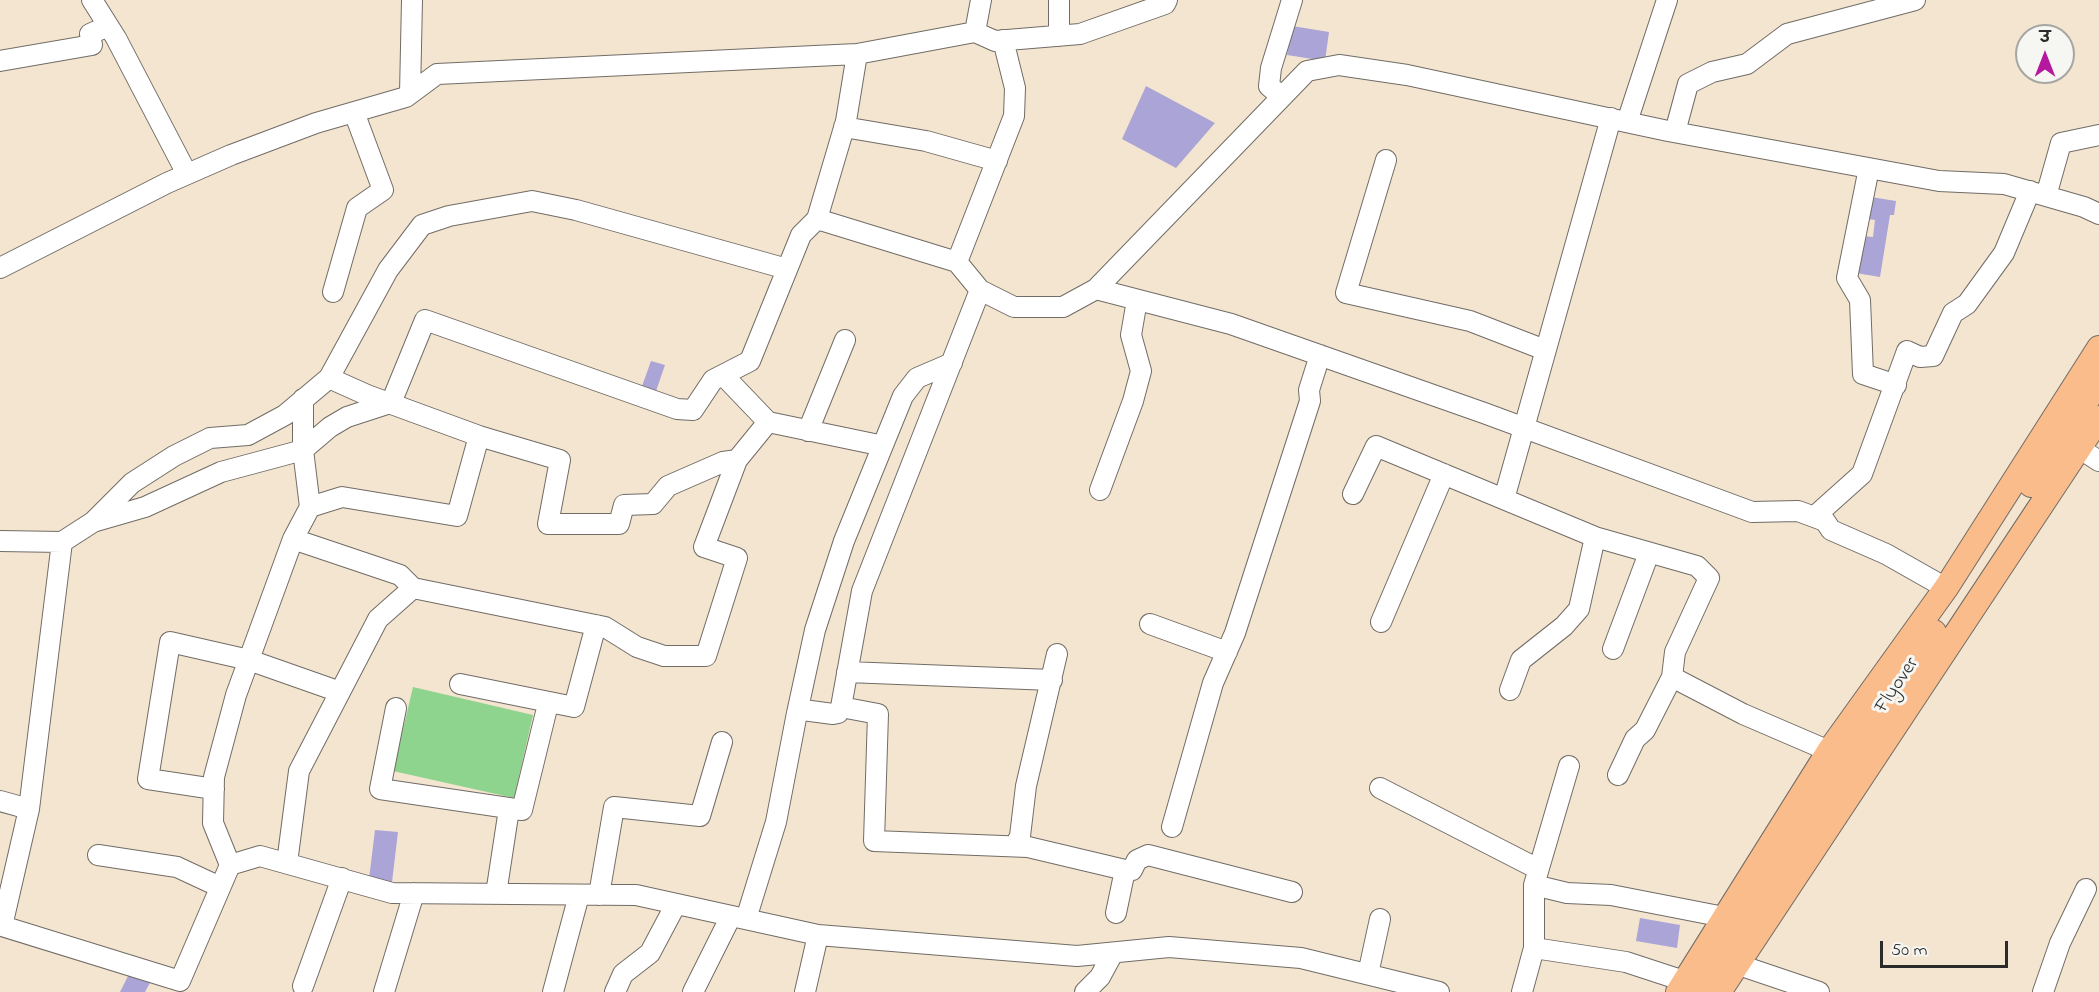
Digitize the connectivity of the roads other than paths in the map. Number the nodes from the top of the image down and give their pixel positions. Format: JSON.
{"nodes":[{"id":1,"x":92,"y":0,"type":"edge"},
{"id":2,"x":412,"y":0,"type":"edge"},
{"id":3,"x":981,"y":0,"type":"edge"},
{"id":4,"x":1059,"y":0,"type":"edge"},
{"id":5,"x":1167,"y":0,"type":"edge"},
{"id":6,"x":1292,"y":0,"type":"edge"},
{"id":7,"x":1667,"y":0,"type":"edge"},
{"id":8,"x":1915,"y":0,"type":"edge"},
{"id":9,"x":108,"y":26,"type":"junction"},
{"id":10,"x":975,"y":32,"type":"junction"},
{"id":11,"x":1059,"y":36,"type":"junction"},
{"id":12,"x":1003,"y":40,"type":"junction"},
{"id":13,"x":856,"y":54,"type":"junction"},
{"id":14,"x":0,"y":61,"type":"edge"},
{"id":15,"x":410,"y":94,"type":"junction"},
{"id":16,"x":1282,"y":97,"type":"junction"},
{"id":17,"x":354,"y":112,"type":"junction"},
{"id":18,"x":1619,"y":120,"type":"junction"},
{"id":19,"x":844,"y":127,"type":"junction"},
{"id":20,"x":1675,"y":132,"type":"junction"},
{"id":21,"x":2099,"y":135,"type":"edge"},
{"id":22,"x":1386,"y":160,"type":"dead end"},
{"id":23,"x":997,"y":161,"type":"junction"},
{"id":24,"x":1869,"y":168,"type":"junction"},
{"id":25,"x":187,"y":174,"type":"junction"},
{"id":26,"x":2038,"y":193,"type":"junction"},
{"id":27,"x":2099,"y":214,"type":"edge"},
{"id":28,"x":818,"y":219,"type":"junction"},
{"id":29,"x":957,"y":262,"type":"junction"},
{"id":30,"x":0,"y":268,"type":"edge"},
{"id":31,"x":787,"y":268,"type":"junction"},
{"id":32,"x":981,"y":290,"type":"junction"},
{"id":33,"x":1096,"y":290,"type":"junction"},
{"id":34,"x":333,"y":292,"type":"dead end"},
{"id":35,"x":1137,"y":300,"type":"junction"},
{"id":36,"x":845,"y":340,"type":"dead end"},
{"id":37,"x":2099,"y":348,"type":"edge"},
{"id":38,"x":1545,"y":350,"type":"junction"},
{"id":39,"x":1320,"y":355,"type":"junction"},
{"id":40,"x":952,"y":363,"type":"junction"},
{"id":41,"x":723,"y":375,"type":"junction"},
{"id":42,"x":329,"y":378,"type":"junction"},
{"id":43,"x":2099,"y":382,"type":"edge"},
{"id":44,"x":1896,"y":385,"type":"junction"},
{"id":45,"x":303,"y":399,"type":"junction"},
{"id":46,"x":391,"y":403,"type":"junction"},
{"id":47,"x":2099,"y":418,"type":"edge"},
{"id":48,"x":768,"y":422,"type":"junction"},
{"id":49,"x":1523,"y":427,"type":"junction"},
{"id":50,"x":808,"y":431,"type":"junction"},
{"id":51,"x":479,"y":436,"type":"junction"},
{"id":52,"x":303,"y":450,"type":"junction"},
{"id":53,"x":876,"y":453,"type":"junction"},
{"id":54,"x":2089,"y":455,"type":"edge"},
{"id":55,"x":737,"y":460,"type":"junction"},
{"id":56,"x":908,"y":473,"type":"junction"},
{"id":57,"x":1444,"y":474,"type":"junction"},
{"id":58,"x":1100,"y":490,"type":"dead end"},
{"id":59,"x":1353,"y":494,"type":"dead end"},
{"id":60,"x":1504,"y":499,"type":"junction"},
{"id":61,"x":310,"y":507,"type":"junction"},
{"id":62,"x":1814,"y":517,"type":"junction"},
{"id":63,"x":93,"y":522,"type":"junction"},
{"id":64,"x":1594,"y":537,"type":"junction"},
{"id":65,"x":293,"y":539,"type":"junction"},
{"id":66,"x":0,"y":541,"type":"edge"},
{"id":67,"x":62,"y":542,"type":"junction"},
{"id":68,"x":1649,"y":552,"type":"junction"},
{"id":69,"x":413,"y":588,"type":"junction"},
{"id":70,"x":1946,"y":588,"type":"junction"},
{"id":71,"x":1381,"y":622,"type":"dead end"},
{"id":72,"x":1150,"y":624,"type":"dead end"},
{"id":73,"x":596,"y":625,"type":"junction"},
{"id":74,"x":1613,"y":649,"type":"dead end"},
{"id":75,"x":1227,"y":652,"type":"junction"},
{"id":76,"x":1057,"y":654,"type":"dead end"},
{"id":77,"x":249,"y":660,"type":"junction"},
{"id":78,"x":847,"y":672,"type":"junction"},
{"id":79,"x":1672,"y":677,"type":"junction"},
{"id":80,"x":1052,"y":680,"type":"junction"},
{"id":81,"x":460,"y":684,"type":"dead end"},
{"id":82,"x":1510,"y":690,"type":"dead end"},
{"id":83,"x":340,"y":692,"type":"junction"},
{"id":84,"x":548,"y":704,"type":"junction"},
{"id":85,"x":841,"y":707,"type":"junction"},
{"id":86,"x":396,"y":708,"type":"dead end"},
{"id":87,"x":797,"y":713,"type":"junction"},
{"id":88,"x":722,"y":742,"type":"dead end"},
{"id":89,"x":1829,"y":751,"type":"junction"},
{"id":90,"x":1569,"y":766,"type":"dead end"},
{"id":91,"x":1618,"y":775,"type":"dead end"},
{"id":92,"x":1380,"y":788,"type":"dead end"},
{"id":93,"x":214,"y":789,"type":"junction"},
{"id":94,"x":0,"y":801,"type":"edge"},
{"id":95,"x":29,"y":809,"type":"junction"},
{"id":96,"x":509,"y":809,"type":"junction"},
{"id":97,"x":1172,"y":827,"type":"dead end"},
{"id":98,"x":1014,"y":846,"type":"junction"},
{"id":99,"x":98,"y":855,"type":"dead end"},
{"id":100,"x":287,"y":863,"type":"junction"},
{"id":101,"x":230,"y":865,"type":"junction"},
{"id":102,"x":1125,"y":870,"type":"junction"},
{"id":103,"x":1536,"y":877,"type":"junction"},
{"id":104,"x":342,"y":878,"type":"junction"},
{"id":105,"x":220,"y":887,"type":"junction"},
{"id":106,"x":2086,"y":889,"type":"dead end"},
{"id":107,"x":1292,"y":892,"type":"dead end"},
{"id":108,"x":414,"y":893,"type":"junction"},
{"id":109,"x":496,"y":894,"type":"junction"},
{"id":110,"x":579,"y":895,"type":"junction"},
{"id":111,"x":599,"y":895,"type":"junction"},
{"id":112,"x":675,"y":904,"type":"junction"},
{"id":113,"x":1116,"y":913,"type":"dead end"},
{"id":114,"x":738,"y":917,"type":"junction"},
{"id":115,"x":1724,"y":917,"type":"junction"},
{"id":116,"x":1380,"y":919,"type":"dead end"},
{"id":117,"x":1,"y":928,"type":"edge"},
{"id":118,"x":819,"y":935,"type":"junction"},
{"id":119,"x":1534,"y":948,"type":"junction"},
{"id":120,"x":1113,"y":952,"type":"junction"},
{"id":121,"x":1737,"y":964,"type":"junction"},
{"id":122,"x":1368,"y":974,"type":"junction"},
{"id":123,"x":303,"y":986,"type":"dead end"},
{"id":124,"x":180,"y":987,"type":"edge"},
{"id":125,"x":1687,"y":988,"type":"edge"},
{"id":126,"x":384,"y":992,"type":"edge"},
{"id":127,"x":553,"y":992,"type":"edge"},
{"id":128,"x":615,"y":992,"type":"edge"},
{"id":129,"x":693,"y":992,"type":"edge"},
{"id":130,"x":805,"y":992,"type":"edge"},
{"id":131,"x":1085,"y":992,"type":"edge"},
{"id":132,"x":1438,"y":992,"type":"edge"},
{"id":133,"x":1522,"y":992,"type":"edge"},
{"id":134,"x":1719,"y":992,"type":"edge"},
{"id":135,"x":1819,"y":992,"type":"edge"},
{"id":136,"x":2043,"y":992,"type":"edge"}],
"edges":[{"from":1,"to":9,"type":"street"},
{"from":2,"to":15,"type":"street"},
{"from":3,"to":10,"type":"street"},
{"from":4,"to":11,"type":"street"},
{"from":5,"to":11,"type":"street"},
{"from":6,"to":16,"type":"street"},
{"from":7,"to":18,"type":"street"},
{"from":8,"to":20,"type":"street"},
{"from":9,"to":14,"type":"street"},
{"from":9,"to":25,"type":"street"},
{"from":10,"to":12,"type":"street"},
{"from":10,"to":13,"type":"street"},
{"from":11,"to":12,"type":"street"},
{"from":12,"to":23,"type":"street"},
{"from":13,"to":15,"type":"street"},
{"from":13,"to":19,"type":"street"},
{"from":15,"to":17,"type":"street"},
{"from":16,"to":18,"type":"street"},
{"from":16,"to":33,"type":"street"},
{"from":17,"to":25,"type":"street"},
{"from":17,"to":34,"type":"street"},
{"from":18,"to":20,"type":"street"},
{"from":18,"to":38,"type":"street"},
{"from":19,"to":23,"type":"street"},
{"from":19,"to":28,"type":"street"},
{"from":20,"to":24,"type":"street"},
{"from":21,"to":26,"type":"street"},
{"from":22,"to":38,"type":"street"},
{"from":23,"to":29,"type":"street"},
{"from":24,"to":26,"type":"street"},
{"from":24,"to":44,"type":"street"},
{"from":25,"to":30,"type":"street"},
{"from":26,"to":27,"type":"street"},
{"from":26,"to":44,"type":"street"},
{"from":28,"to":29,"type":"street"},
{"from":28,"to":31,"type":"street"},
{"from":29,"to":32,"type":"street"},
{"from":31,"to":41,"type":"street"},
{"from":31,"to":42,"type":"street"},
{"from":32,"to":33,"type":"street"},
{"from":32,"to":40,"type":"street"},
{"from":33,"to":35,"type":"street"},
{"from":35,"to":39,"type":"street"},
{"from":35,"to":58,"type":"street"},
{"from":36,"to":50,"type":"street"},
{"from":37,"to":70,"type":"main road"},
{"from":38,"to":49,"type":"street"},
{"from":39,"to":49,"type":"street"},
{"from":39,"to":75,"type":"street"},
{"from":40,"to":53,"type":"street"},
{"from":40,"to":56,"type":"street"},
{"from":41,"to":46,"type":"street"},
{"from":41,"to":48,"type":"street"},
{"from":42,"to":45,"type":"street"},
{"from":42,"to":46,"type":"street"},
{"from":43,"to":125,"type":"main road","name":"Flyover"},
{"from":44,"to":62,"type":"street"},
{"from":45,"to":52,"type":"street"},
{"from":45,"to":63,"type":"street"},
{"from":46,"to":51,"type":"street"},
{"from":46,"to":52,"type":"street"},
{"from":47,"to":54,"type":"main road"},
{"from":48,"to":50,"type":"street"},
{"from":48,"to":55,"type":"street"},
{"from":49,"to":60,"type":"street"},
{"from":49,"to":62,"type":"street"},
{"from":50,"to":53,"type":"street"},
{"from":51,"to":55,"type":"street"},
{"from":51,"to":61,"type":"street"},
{"from":52,"to":61,"type":"street"},
{"from":52,"to":63,"type":"street"},
{"from":53,"to":56,"type":"street"},
{"from":53,"to":87,"type":"street"},
{"from":54,"to":121,"type":"main road"},
{"from":55,"to":73,"type":"street"},
{"from":56,"to":78,"type":"street"},
{"from":57,"to":59,"type":"street"},
{"from":57,"to":60,"type":"street"},
{"from":57,"to":71,"type":"street"},
{"from":60,"to":64,"type":"street"},
{"from":61,"to":65,"type":"street"},
{"from":62,"to":70,"type":"street"},
{"from":63,"to":67,"type":"street"},
{"from":64,"to":68,"type":"street"},
{"from":64,"to":82,"type":"street"},
{"from":65,"to":69,"type":"street"},
{"from":65,"to":77,"type":"street"},
{"from":66,"to":67,"type":"street"},
{"from":67,"to":95,"type":"street"},
{"from":68,"to":74,"type":"street"},
{"from":68,"to":79,"type":"street"},
{"from":69,"to":73,"type":"street"},
{"from":69,"to":83,"type":"street"},
{"from":70,"to":89,"type":"main road"},
{"from":72,"to":75,"type":"street"},
{"from":73,"to":84,"type":"street"},
{"from":75,"to":97,"type":"street"},
{"from":76,"to":80,"type":"street"},
{"from":77,"to":83,"type":"street"},
{"from":77,"to":93,"type":"street"},
{"from":77,"to":93,"type":"street"},
{"from":78,"to":80,"type":"street"},
{"from":78,"to":85,"type":"street"},
{"from":79,"to":89,"type":"street"},
{"from":79,"to":91,"type":"street"},
{"from":80,"to":98,"type":"street"},
{"from":81,"to":84,"type":"street"},
{"from":83,"to":100,"type":"street"},
{"from":84,"to":96,"type":"street"},
{"from":85,"to":87,"type":"street"},
{"from":85,"to":98,"type":"street"},
{"from":86,"to":96,"type":"street"},
{"from":87,"to":114,"type":"street"},
{"from":88,"to":111,"type":"street"},
{"from":89,"to":115,"type":"main road"},
{"from":90,"to":103,"type":"street"},
{"from":92,"to":103,"type":"street"},
{"from":93,"to":101,"type":"street"},
{"from":94,"to":95,"type":"street"},
{"from":95,"to":117,"type":"street"},
{"from":96,"to":109,"type":"street"},
{"from":98,"to":102,"type":"street"},
{"from":99,"to":105,"type":"street"},
{"from":100,"to":101,"type":"street"},
{"from":100,"to":104,"type":"street"},
{"from":101,"to":105,"type":"street"},
{"from":102,"to":107,"type":"street"},
{"from":102,"to":113,"type":"street"},
{"from":103,"to":115,"type":"street"},
{"from":103,"to":119,"type":"street"},
{"from":104,"to":108,"type":"street"},
{"from":104,"to":123,"type":"street"},
{"from":105,"to":124,"type":"street"},
{"from":106,"to":136,"type":"street"},
{"from":108,"to":109,"type":"street"},
{"from":108,"to":126,"type":"street"},
{"from":109,"to":110,"type":"street"},
{"from":110,"to":111,"type":"street"},
{"from":110,"to":127,"type":"street"},
{"from":111,"to":112,"type":"street"},
{"from":112,"to":114,"type":"street"},
{"from":112,"to":128,"type":"street"},
{"from":114,"to":118,"type":"street"},
{"from":114,"to":129,"type":"street"},
{"from":115,"to":125,"type":"main road"},
{"from":116,"to":122,"type":"street"},
{"from":117,"to":124,"type":"street"},
{"from":118,"to":120,"type":"street"},
{"from":118,"to":130,"type":"street"},
{"from":119,"to":125,"type":"street"},
{"from":119,"to":133,"type":"street"},
{"from":120,"to":122,"type":"street"},
{"from":120,"to":131,"type":"street"},
{"from":121,"to":134,"type":"main road"},
{"from":121,"to":135,"type":"street"},
{"from":122,"to":132,"type":"street"}]}
